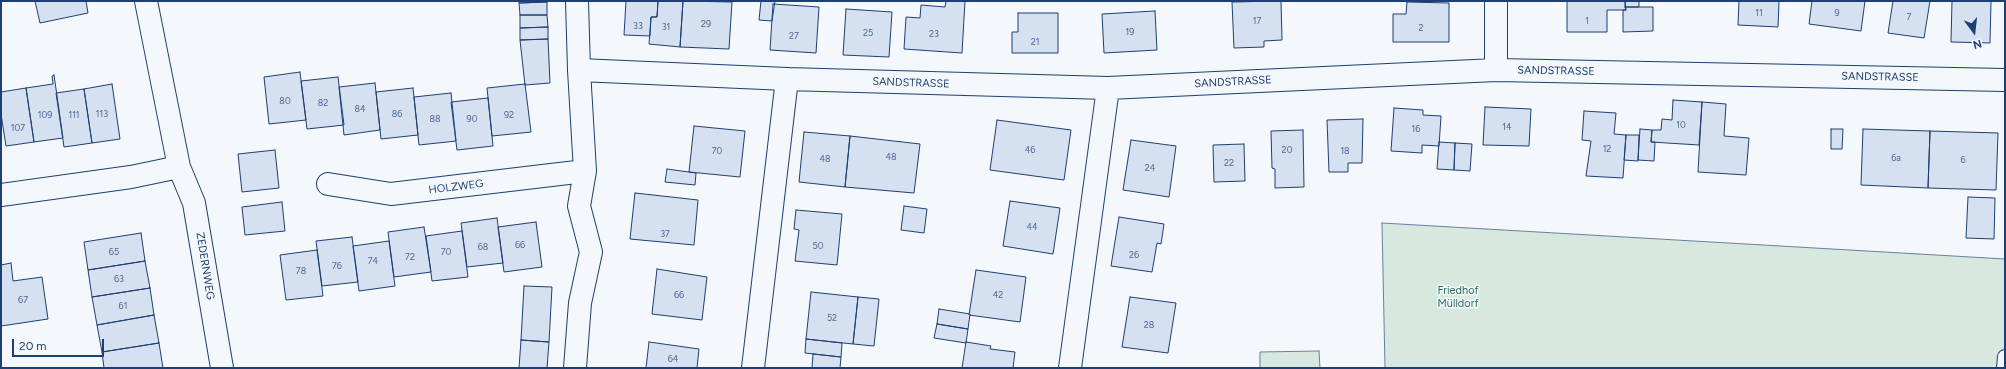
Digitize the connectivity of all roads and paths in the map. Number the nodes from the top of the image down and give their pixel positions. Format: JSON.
{"nodes":[{"id":1,"x":146,"y":1,"type":"edge"},
{"id":2,"x":577,"y":1,"type":"edge"},
{"id":3,"x":1496,"y":1,"type":"edge"},
{"id":4,"x":579,"y":70,"type":"junction"},
{"id":5,"x":1496,"y":70,"type":"junction"},
{"id":6,"x":787,"y":79,"type":"junction"},
{"id":7,"x":2005,"y":80,"type":"edge"},
{"id":8,"x":1108,"y":88,"type":"junction"},
{"id":9,"x":179,"y":167,"type":"junction"},
{"id":10,"x":585,"y":171,"type":"junction"},
{"id":11,"x":328,"y":184,"type":"dead end"},
{"id":12,"x":1,"y":195,"type":"edge"},
{"id":13,"x":2005,"y":357,"type":"edge"},
{"id":14,"x":222,"y":368,"type":"edge"},
{"id":15,"x":575,"y":368,"type":"edge"},
{"id":16,"x":753,"y":368,"type":"edge"},
{"id":17,"x":1070,"y":368,"type":"edge"},
{"id":18,"x":2004,"y":368,"type":"edge"}],
"edges":[{"from":1,"to":9,"type":"street","name":"ZEDERNWEG"},
{"from":2,"to":4,"type":"street"},
{"from":3,"to":5,"type":"street"},
{"from":4,"to":6,"type":"street","name":"SANDSTRASSE"},
{"from":4,"to":10,"type":"street"},
{"from":5,"to":7,"type":"street","name":"SANDSTRASSE"},
{"from":5,"to":8,"type":"street","name":"SANDSTRASSE"},
{"from":6,"to":8,"type":"street","name":"SANDSTRASSE"},
{"from":6,"to":16,"type":"street"},
{"from":8,"to":17,"type":"street"},
{"from":9,"to":12,"type":"street"},
{"from":9,"to":14,"type":"street","name":"ZEDERNWEG"},
{"from":10,"to":11,"type":"street","name":"HOLZWEG"},
{"from":10,"to":15,"type":"street"},
{"from":13,"to":18,"type":"lane"}]}
